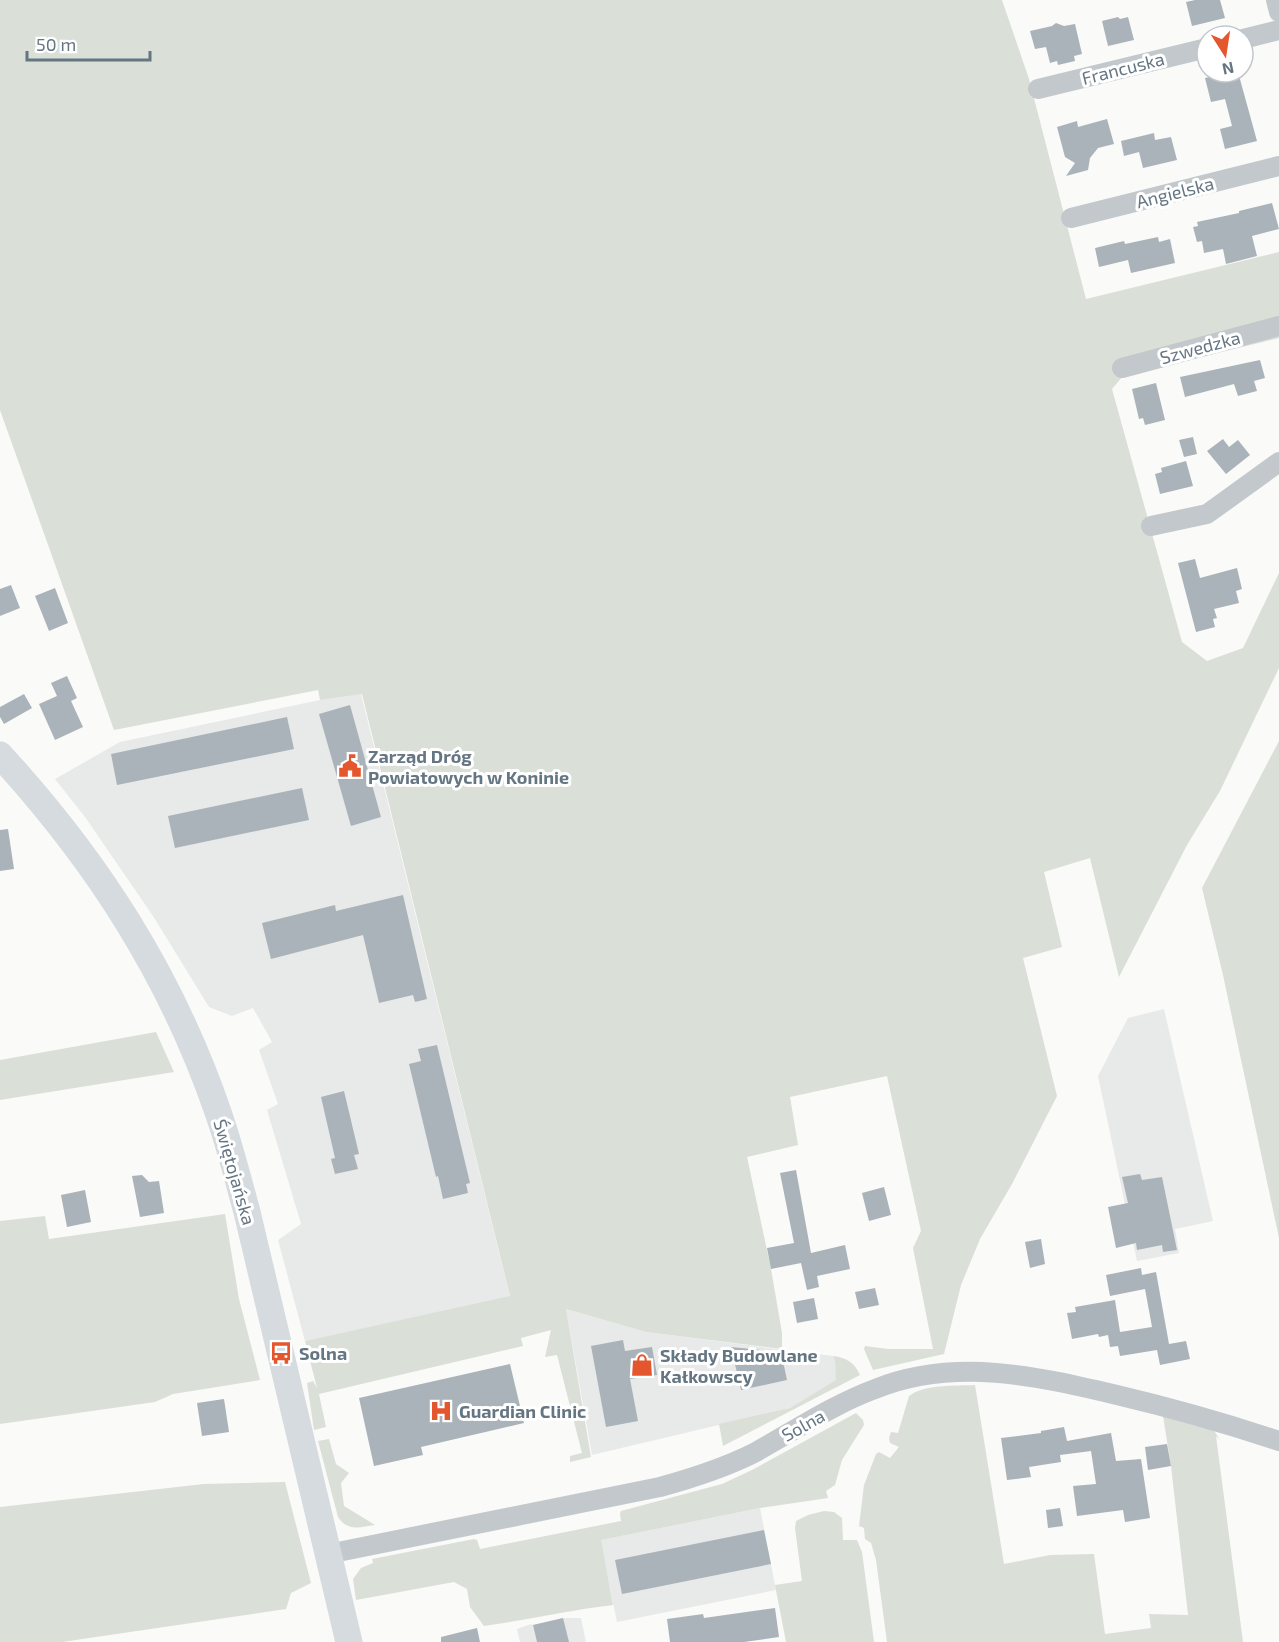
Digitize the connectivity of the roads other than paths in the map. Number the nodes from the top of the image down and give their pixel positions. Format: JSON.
{"nodes":[{"id":1,"x":1276,"y":0,"type":"edge"},
{"id":2,"x":1279,"y":12,"type":"edge"},
{"id":3,"x":1279,"y":30,"type":"edge"},
{"id":4,"x":1255,"y":36,"type":"edge"},
{"id":5,"x":1195,"y":51,"type":"edge"},
{"id":6,"x":1038,"y":89,"type":"dead end"},
{"id":7,"x":1279,"y":166,"type":"edge"},
{"id":8,"x":1071,"y":218,"type":"dead end"},
{"id":9,"x":1279,"y":326,"type":"edge"},
{"id":10,"x":1122,"y":368,"type":"dead end"},
{"id":11,"x":1279,"y":462,"type":"edge"},
{"id":12,"x":1151,"y":526,"type":"dead end"},
{"id":13,"x":0,"y":755,"type":"edge"},
{"id":14,"x":1279,"y":1441,"type":"edge"},
{"id":15,"x":328,"y":1554,"type":"junction"},
{"id":16,"x":349,"y":1642,"type":"edge"}],
"edges":[{"from":1,"to":2,"type":"street"},
{"from":3,"to":4,"type":"street"},
{"from":5,"to":6,"type":"street","name":"Francuska"},
{"from":7,"to":8,"type":"street","name":"Angielska"},
{"from":9,"to":10,"type":"street","name":"Szwedzka"},
{"from":11,"to":12,"type":"street"},
{"from":13,"to":15,"type":"street","name":"Świętojańska"},
{"from":14,"to":15,"type":"street","name":"Solna"},
{"from":15,"to":16,"type":"street","name":"Świętojańska"}]}
